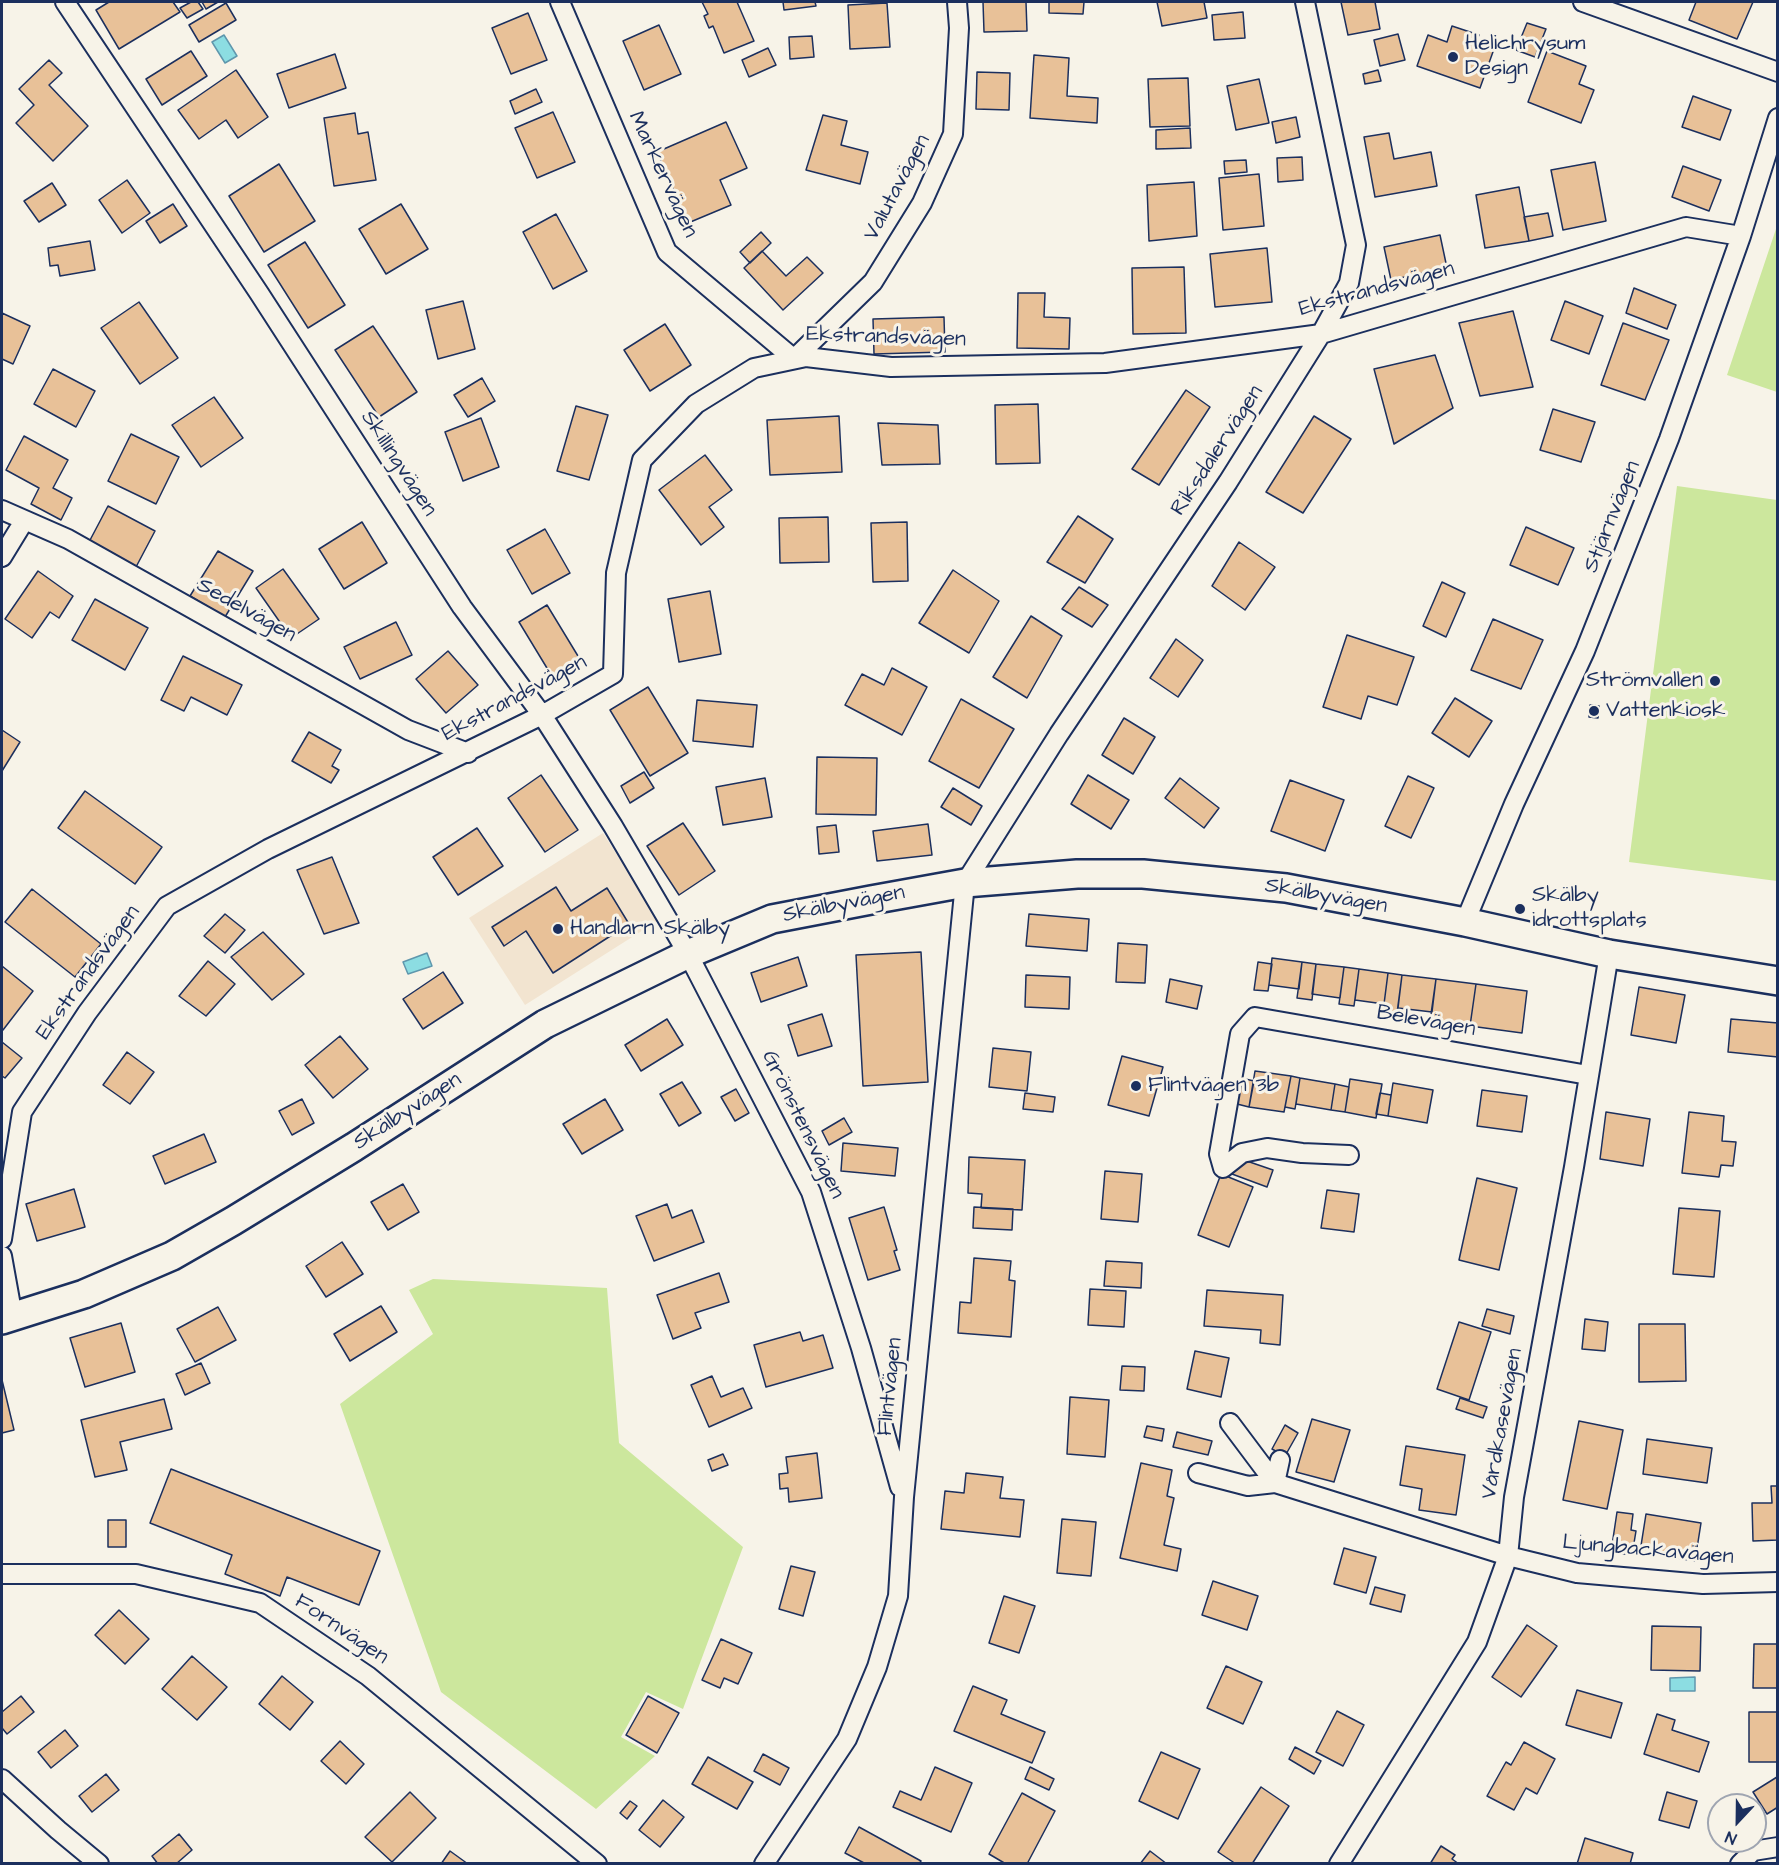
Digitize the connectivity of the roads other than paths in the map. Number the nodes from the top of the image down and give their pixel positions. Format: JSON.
{"nodes":[{"id":1,"x":66,"y":2,"type":"edge"},
{"id":2,"x":560,"y":2,"type":"edge"},
{"id":3,"x":957,"y":2,"type":"edge"},
{"id":4,"x":1305,"y":2,"type":"edge"},
{"id":5,"x":1584,"y":2,"type":"edge"},
{"id":6,"x":1778,"y":72,"type":"edge"},
{"id":7,"x":1778,"y":118,"type":"edge"},
{"id":8,"x":1741,"y":236,"type":"junction"},
{"id":9,"x":1321,"y":334,"type":"junction"},
{"id":10,"x":794,"y":359,"type":"junction"},
{"id":11,"x":2,"y":510,"type":"edge"},
{"id":12,"x":24,"y":521,"type":"junction"},
{"id":13,"x":2,"y":557,"type":"edge"},
{"id":14,"x":542,"y":716,"type":"junction"},
{"id":15,"x":468,"y":753,"type":"junction"},
{"id":16,"x":965,"y":883,"type":"junction"},
{"id":17,"x":1465,"y":922,"type":"junction"},
{"id":18,"x":688,"y":954,"type":"junction"},
{"id":19,"x":1609,"y":954,"type":"junction"},
{"id":20,"x":1778,"y":981,"type":"edge"},
{"id":21,"x":1588,"y":1075,"type":"junction"},
{"id":22,"x":1349,"y":1155,"type":"dead end"},
{"id":23,"x":2,"y":1239,"type":"edge"},
{"id":24,"x":2,"y":1256,"type":"edge"},
{"id":25,"x":7,"y":1319,"type":"edge"},
{"id":26,"x":1230,"y":1423,"type":"dead end"},
{"id":27,"x":1280,"y":1460,"type":"dead end"},
{"id":28,"x":1198,"y":1473,"type":"dead end"},
{"id":29,"x":1275,"y":1483,"type":"junction"},
{"id":30,"x":903,"y":1497,"type":"junction"},
{"id":31,"x":1508,"y":1556,"type":"junction"},
{"id":32,"x":2,"y":1574,"type":"edge"},
{"id":33,"x":1778,"y":1582,"type":"edge"},
{"id":34,"x":2,"y":1779,"type":"edge"},
{"id":35,"x":1778,"y":1847,"type":"edge"},
{"id":36,"x":99,"y":1863,"type":"edge"},
{"id":37,"x":597,"y":1863,"type":"edge"},
{"id":38,"x":764,"y":1863,"type":"edge"},
{"id":39,"x":1339,"y":1863,"type":"edge"},
{"id":40,"x":1740,"y":1863,"type":"edge"}],
"edges":[{"from":1,"to":14,"type":"street","name":"Skillingvägen"},
{"from":2,"to":10,"type":"street","name":"Markervägen"},
{"from":3,"to":10,"type":"street","name":"Valutavägen"},
{"from":4,"to":9,"type":"street","name":"Riksdalervägen"},
{"from":5,"to":6,"type":"street"},
{"from":7,"to":8,"type":"street","name":"Stjärnvägen"},
{"from":8,"to":9,"type":"street","name":"Ekstrandsvägen"},
{"from":8,"to":17,"type":"street","name":"Stjärnvägen"},
{"from":9,"to":10,"type":"street","name":"Ekstrandsvägen"},
{"from":9,"to":16,"type":"street","name":"Riksdalervägen"},
{"from":10,"to":14,"type":"street","name":"Ekstrandsvägen"},
{"from":11,"to":12,"type":"street","name":"Sedelvägen"},
{"from":12,"to":13,"type":"street"},
{"from":12,"to":15,"type":"street","name":"Sedelvägen"},
{"from":14,"to":15,"type":"street","name":"Ekstrandsvägen"},
{"from":14,"to":18,"type":"street","name":"Skillingvägen"},
{"from":15,"to":23,"type":"street","name":"Ekstrandsvägen"},
{"from":16,"to":17,"type":"street","name":"Skälbyvägen"},
{"from":16,"to":18,"type":"street","name":"Skälbyvägen"},
{"from":16,"to":30,"type":"street","name":"Flintvägen"},
{"from":17,"to":19,"type":"street","name":"Skälbyvägen"},
{"from":18,"to":25,"type":"street","name":"Skälbyvägen"},
{"from":18,"to":30,"type":"street","name":"Grönstensvägen"},
{"from":19,"to":20,"type":"street","name":"Skälbyvägen"},
{"from":19,"to":21,"type":"street","name":"Vårdkasevägen"},
{"from":21,"to":22,"type":"street","name":"Belevägen"},
{"from":21,"to":31,"type":"street","name":"Vårdkasevägen"},
{"from":24,"to":25,"type":"street"},
{"from":26,"to":29,"type":"street"},
{"from":27,"to":29,"type":"street"},
{"from":28,"to":29,"type":"street"},
{"from":29,"to":31,"type":"street","name":"Ljungbackavägen"},
{"from":30,"to":38,"type":"street","name":"Flintvägen"},
{"from":31,"to":33,"type":"street","name":"Ljungbackavägen"},
{"from":31,"to":39,"type":"street","name":"Vårdkasevägen"},
{"from":32,"to":37,"type":"street","name":"Fornvägen"},
{"from":34,"to":36,"type":"street"},
{"from":35,"to":40,"type":"street"}]}
